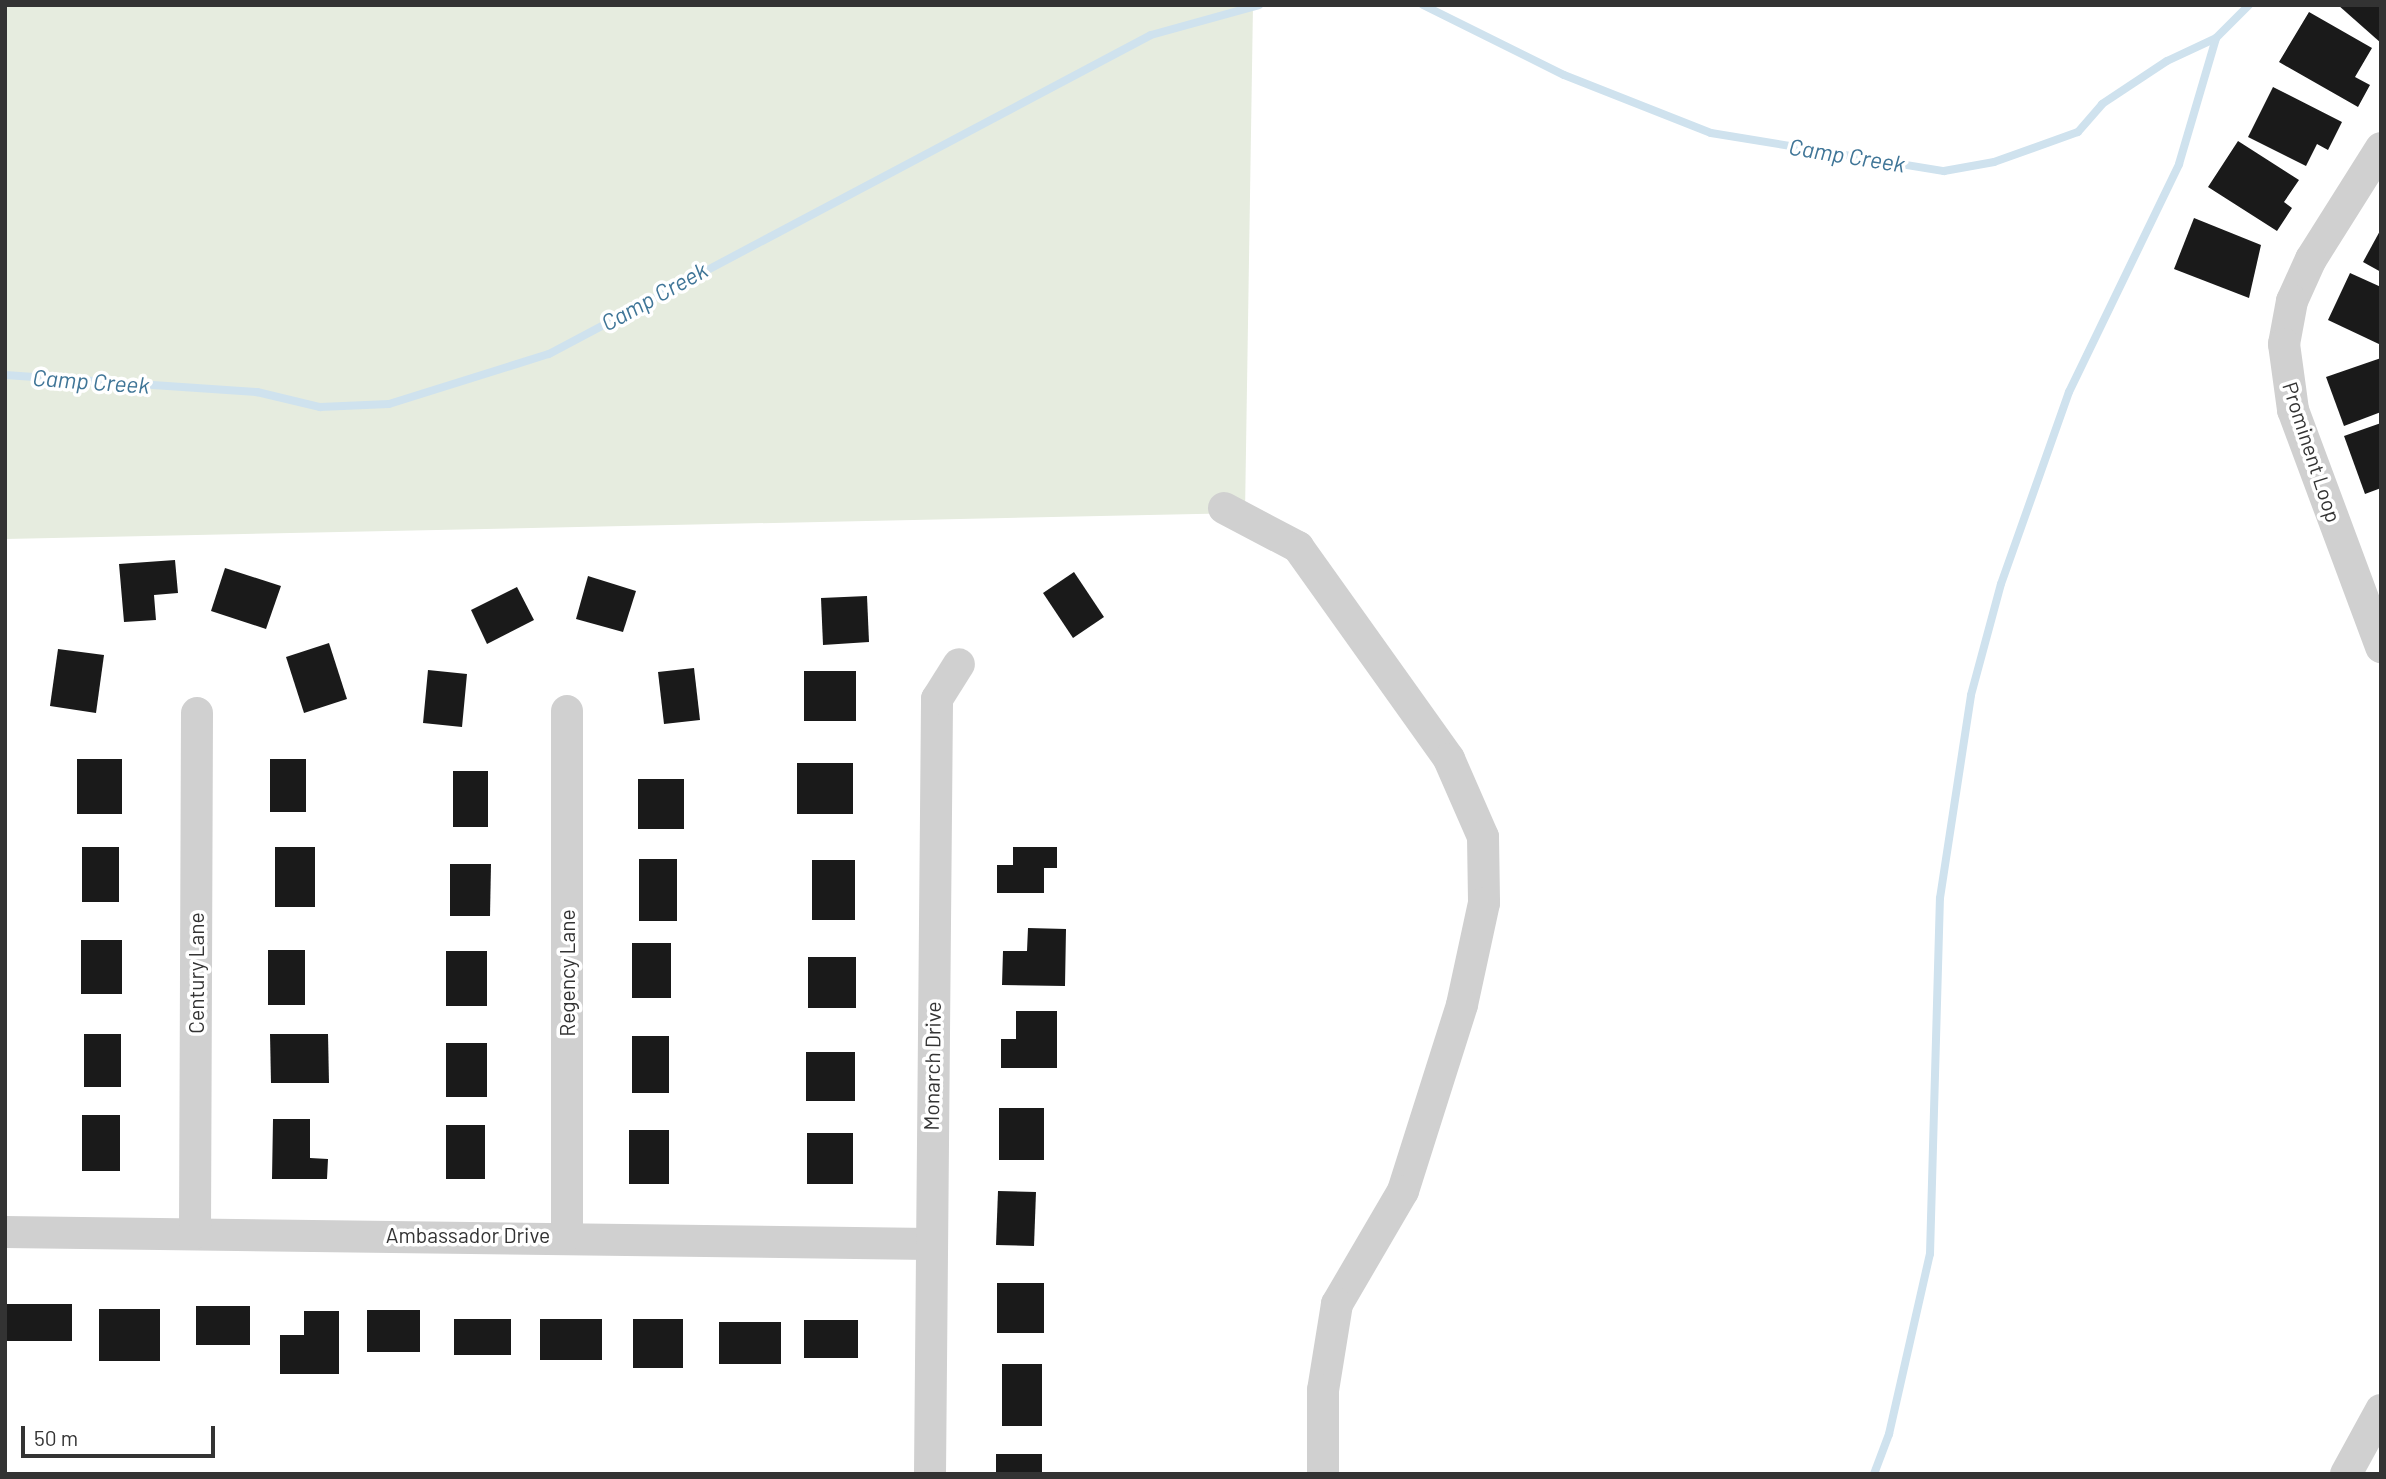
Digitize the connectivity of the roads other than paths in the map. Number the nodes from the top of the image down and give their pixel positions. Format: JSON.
{"nodes":[{"id":1,"x":2381,"y":148,"type":"edge"},
{"id":2,"x":1224,"y":508,"type":"dead end"},
{"id":3,"x":2381,"y":647,"type":"edge"},
{"id":4,"x":958,"y":664,"type":"dead end"},
{"id":5,"x":568,"y":711,"type":"dead end"},
{"id":6,"x":197,"y":713,"type":"dead end"},
{"id":7,"x":5,"y":1232,"type":"edge"},
{"id":8,"x":195,"y":1233,"type":"junction"},
{"id":9,"x":567,"y":1235,"type":"junction"},
{"id":10,"x":930,"y":1244,"type":"junction"},
{"id":11,"x":2381,"y":1410,"type":"edge"},
{"id":12,"x":930,"y":1474,"type":"edge"},
{"id":13,"x":1323,"y":1474,"type":"edge"},
{"id":14,"x":2346,"y":1474,"type":"edge"}],
"edges":[{"from":1,"to":3,"type":"street","name":"Prominent Loop"},
{"from":2,"to":13,"type":"street"},
{"from":4,"to":10,"type":"street","name":"Monarch Drive"},
{"from":5,"to":9,"type":"street","name":"Regency Lane"},
{"from":6,"to":8,"type":"street","name":"Century Lane"},
{"from":7,"to":8,"type":"street","name":"Ambassador Drive"},
{"from":8,"to":9,"type":"street","name":"Ambassador Drive"},
{"from":9,"to":10,"type":"street","name":"Ambassador Drive"},
{"from":10,"to":12,"type":"street","name":"Monarch Drive"},
{"from":11,"to":14,"type":"street"}]}
